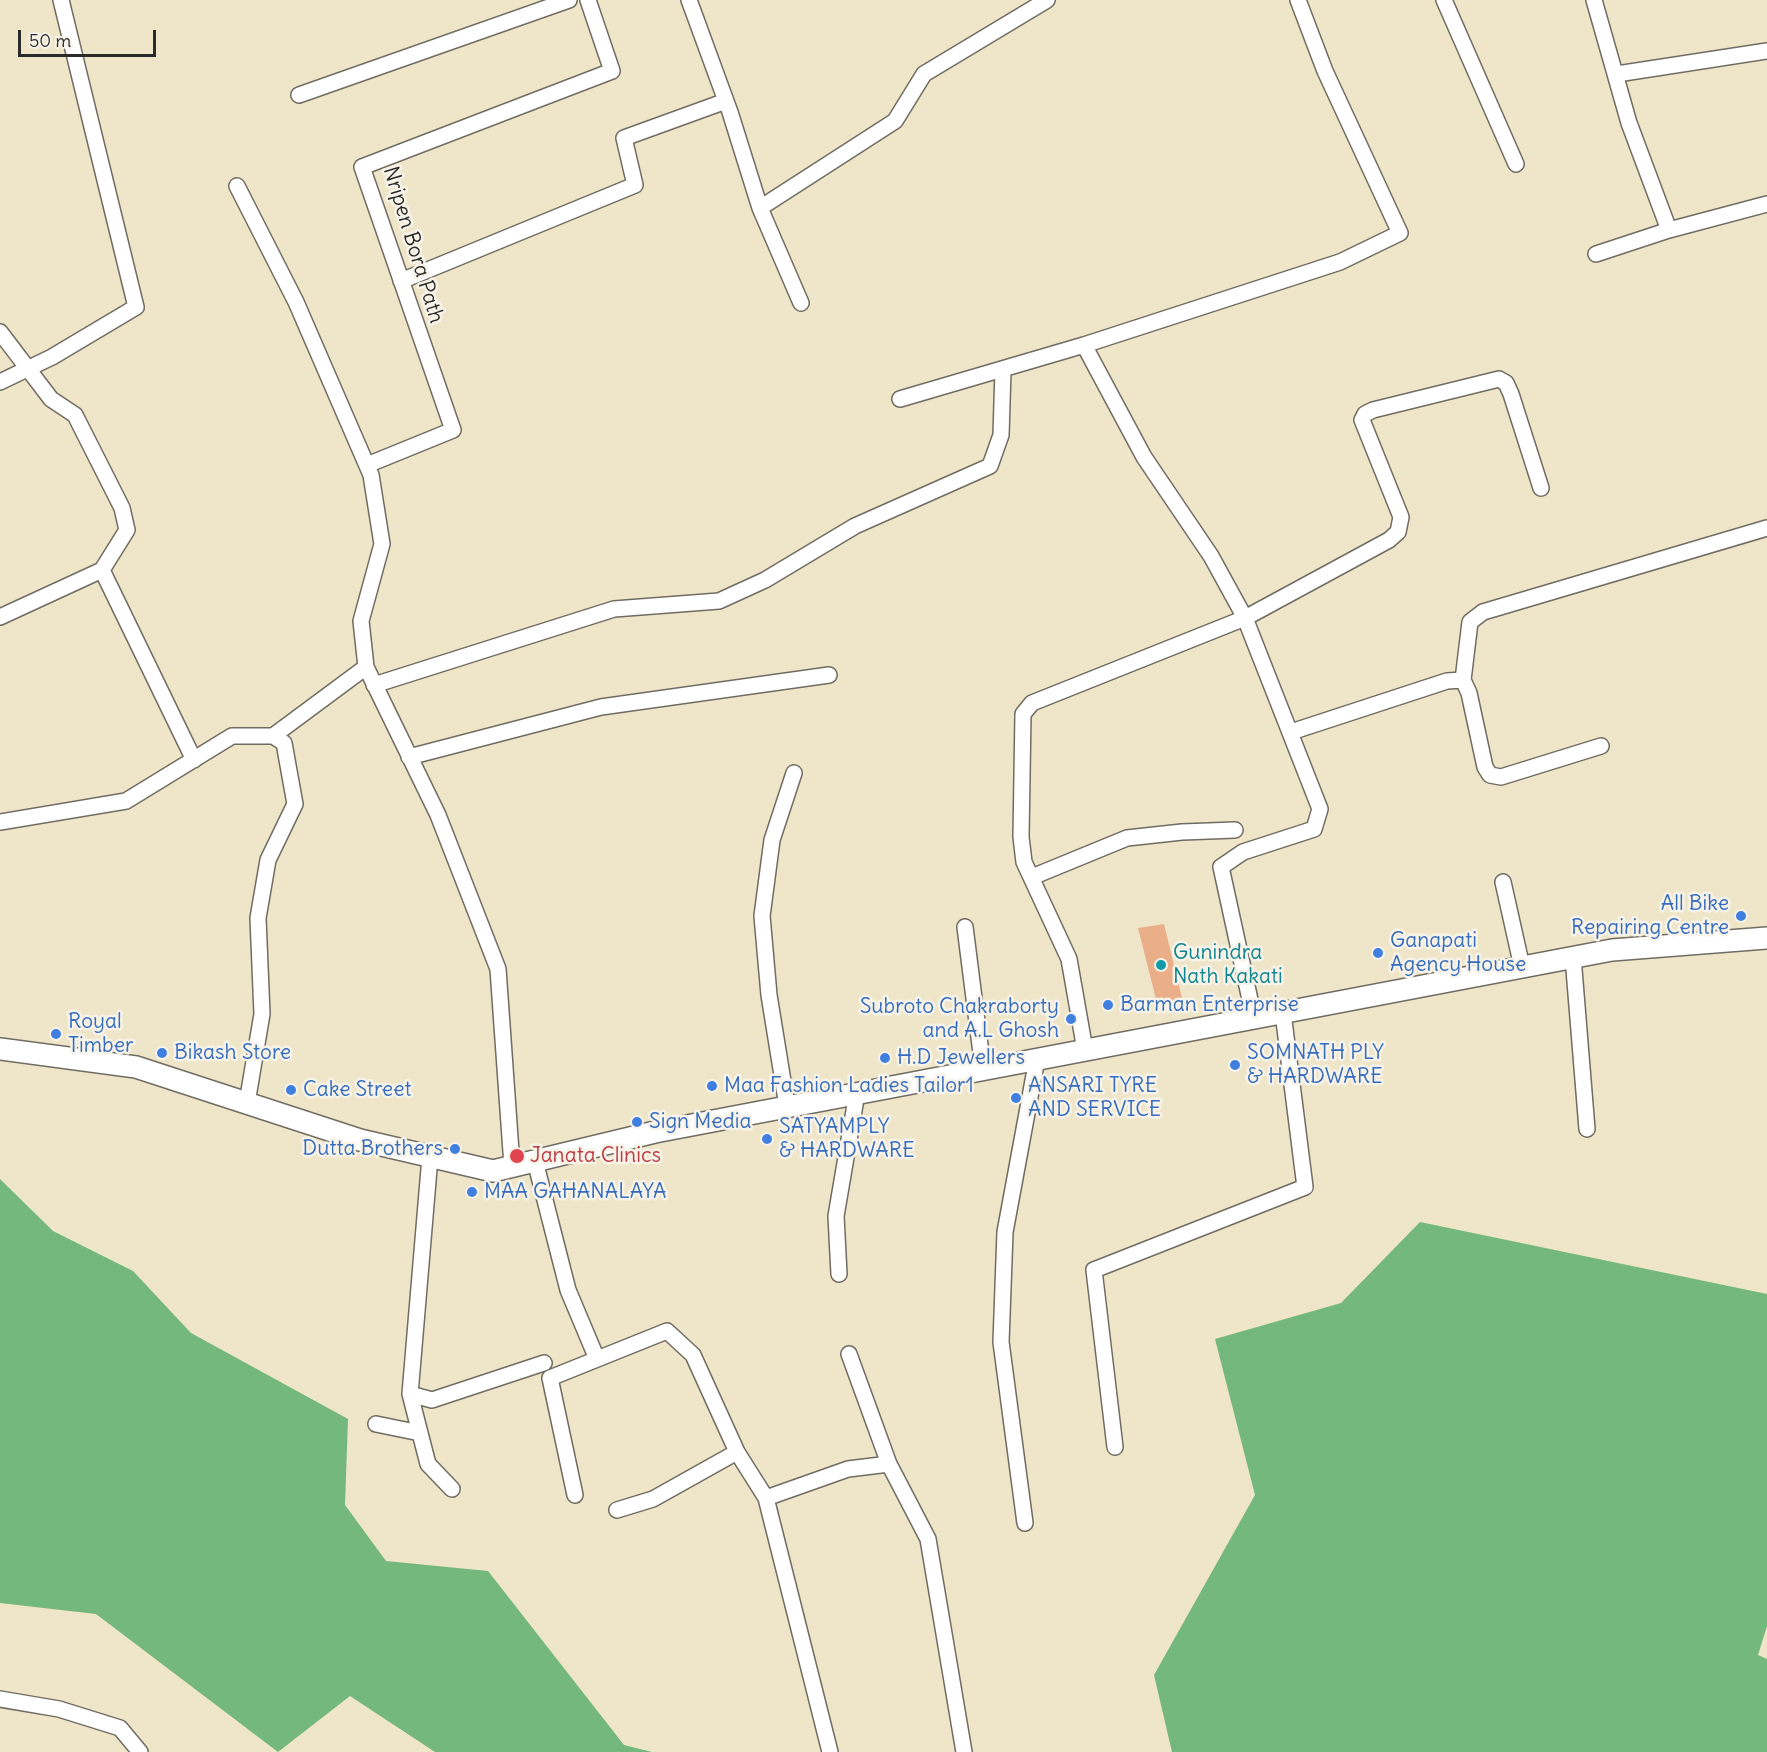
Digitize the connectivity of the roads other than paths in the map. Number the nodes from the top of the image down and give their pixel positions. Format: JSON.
{"nodes":[{"id":1,"x":61,"y":0,"type":"edge"},
{"id":2,"x":569,"y":0,"type":"edge"},
{"id":3,"x":588,"y":0,"type":"edge"},
{"id":4,"x":689,"y":0,"type":"edge"},
{"id":5,"x":1047,"y":0,"type":"edge"},
{"id":6,"x":1298,"y":0,"type":"edge"},
{"id":7,"x":1444,"y":0,"type":"edge"},
{"id":8,"x":1594,"y":0,"type":"edge"},
{"id":9,"x":1767,"y":51,"type":"edge"},
{"id":10,"x":1617,"y":74,"type":"junction"},
{"id":11,"x":298,"y":95,"type":"dead end"},
{"id":12,"x":726,"y":101,"type":"junction"},
{"id":13,"x":1516,"y":164,"type":"dead end"},
{"id":14,"x":237,"y":186,"type":"dead end"},
{"id":15,"x":1767,"y":204,"type":"edge"},
{"id":16,"x":760,"y":208,"type":"junction"},
{"id":17,"x":1669,"y":231,"type":"junction"},
{"id":18,"x":1596,"y":254,"type":"dead end"},
{"id":19,"x":401,"y":281,"type":"junction"},
{"id":20,"x":801,"y":303,"type":"dead end"},
{"id":21,"x":0,"y":332,"type":"edge"},
{"id":22,"x":1084,"y":345,"type":"junction"},
{"id":23,"x":28,"y":368,"type":"junction"},
{"id":24,"x":1003,"y":370,"type":"junction"},
{"id":25,"x":0,"y":382,"type":"edge"},
{"id":26,"x":900,"y":399,"type":"dead end"},
{"id":27,"x":367,"y":465,"type":"junction"},
{"id":28,"x":1541,"y":488,"type":"dead end"},
{"id":29,"x":1767,"y":528,"type":"edge"},
{"id":30,"x":102,"y":570,"type":"junction"},
{"id":31,"x":0,"y":617,"type":"edge"},
{"id":32,"x":1245,"y":618,"type":"junction"},
{"id":33,"x":366,"y":667,"type":"junction"},
{"id":34,"x":829,"y":675,"type":"dead end"},
{"id":35,"x":1463,"y":680,"type":"junction"},
{"id":36,"x":374,"y":685,"type":"junction"},
{"id":37,"x":1291,"y":732,"type":"junction"},
{"id":38,"x":273,"y":736,"type":"junction"},
{"id":39,"x":1601,"y":746,"type":"dead end"},
{"id":40,"x":409,"y":757,"type":"junction"},
{"id":41,"x":194,"y":760,"type":"junction"},
{"id":42,"x":794,"y":773,"type":"dead end"},
{"id":43,"x":0,"y":822,"type":"edge"},
{"id":44,"x":1235,"y":830,"type":"dead end"},
{"id":45,"x":1032,"y":877,"type":"junction"},
{"id":46,"x":1503,"y":882,"type":"dead end"},
{"id":47,"x":965,"y":927,"type":"dead end"},
{"id":48,"x":1767,"y":939,"type":"edge"},
{"id":49,"x":1573,"y":957,"type":"junction"},
{"id":50,"x":1522,"y":967,"type":"junction"},
{"id":51,"x":1283,"y":1013,"type":"junction"},
{"id":52,"x":1254,"y":1018,"type":"junction"},
{"id":53,"x":0,"y":1049,"type":"edge"},
{"id":54,"x":1085,"y":1050,"type":"junction"},
{"id":55,"x":1037,"y":1059,"type":"junction"},
{"id":56,"x":983,"y":1069,"type":"junction"},
{"id":57,"x":857,"y":1093,"type":"junction"},
{"id":58,"x":247,"y":1103,"type":"junction"},
{"id":59,"x":787,"y":1106,"type":"junction"},
{"id":60,"x":1587,"y":1129,"type":"dead end"},
{"id":61,"x":430,"y":1157,"type":"junction"},
{"id":62,"x":535,"y":1161,"type":"junction"},
{"id":63,"x":512,"y":1166,"type":"junction"},
{"id":64,"x":839,"y":1274,"type":"dead end"},
{"id":65,"x":849,"y":1354,"type":"dead end"},
{"id":66,"x":597,"y":1359,"type":"junction"},
{"id":67,"x":544,"y":1363,"type":"dead end"},
{"id":68,"x":410,"y":1394,"type":"junction"},
{"id":69,"x":375,"y":1424,"type":"dead end"},
{"id":70,"x":420,"y":1433,"type":"junction"},
{"id":71,"x":1115,"y":1447,"type":"dead end"},
{"id":72,"x":737,"y":1452,"type":"junction"},
{"id":73,"x":890,"y":1464,"type":"junction"},
{"id":74,"x":452,"y":1489,"type":"dead end"},
{"id":75,"x":575,"y":1495,"type":"dead end"},
{"id":76,"x":766,"y":1498,"type":"junction"},
{"id":77,"x":617,"y":1510,"type":"dead end"},
{"id":78,"x":1025,"y":1523,"type":"dead end"},
{"id":79,"x":0,"y":1699,"type":"edge"},
{"id":80,"x":140,"y":1752,"type":"edge"},
{"id":81,"x":830,"y":1752,"type":"edge"},
{"id":82,"x":964,"y":1752,"type":"edge"}],
"edges":[{"from":1,"to":23,"type":"street"},
{"from":2,"to":11,"type":"street"},
{"from":3,"to":19,"type":"street","name":"Nripen Bora Path"},
{"from":4,"to":12,"type":"street"},
{"from":5,"to":16,"type":"street"},
{"from":6,"to":22,"type":"street"},
{"from":7,"to":13,"type":"street"},
{"from":8,"to":10,"type":"street"},
{"from":9,"to":10,"type":"street"},
{"from":10,"to":17,"type":"street"},
{"from":12,"to":16,"type":"street"},
{"from":12,"to":19,"type":"street"},
{"from":14,"to":27,"type":"street"},
{"from":15,"to":17,"type":"street"},
{"from":16,"to":20,"type":"street"},
{"from":17,"to":18,"type":"street"},
{"from":19,"to":27,"type":"street","name":"Nripen Bora Path"},
{"from":21,"to":23,"type":"street"},
{"from":22,"to":24,"type":"street"},
{"from":22,"to":32,"type":"street"},
{"from":23,"to":25,"type":"street"},
{"from":23,"to":30,"type":"street"},
{"from":24,"to":26,"type":"street"},
{"from":24,"to":36,"type":"street"},
{"from":27,"to":33,"type":"street"},
{"from":28,"to":32,"type":"street"},
{"from":29,"to":35,"type":"street"},
{"from":30,"to":31,"type":"street"},
{"from":30,"to":41,"type":"street"},
{"from":32,"to":37,"type":"street"},
{"from":32,"to":45,"type":"street"},
{"from":33,"to":36,"type":"street"},
{"from":33,"to":38,"type":"street"},
{"from":34,"to":40,"type":"street"},
{"from":35,"to":37,"type":"street"},
{"from":35,"to":39,"type":"street"},
{"from":36,"to":40,"type":"street"},
{"from":37,"to":52,"type":"street"},
{"from":38,"to":41,"type":"street"},
{"from":38,"to":58,"type":"street"},
{"from":40,"to":63,"type":"street"},
{"from":41,"to":43,"type":"street"},
{"from":42,"to":59,"type":"street"},
{"from":44,"to":45,"type":"street"},
{"from":45,"to":54,"type":"street"},
{"from":46,"to":50,"type":"street"},
{"from":47,"to":56,"type":"street"},
{"from":48,"to":49,"type":"main road"},
{"from":49,"to":50,"type":"main road"},
{"from":49,"to":60,"type":"street"},
{"from":50,"to":51,"type":"main road"},
{"from":51,"to":52,"type":"main road"},
{"from":51,"to":71,"type":"street"},
{"from":52,"to":54,"type":"main road"},
{"from":53,"to":58,"type":"main road"},
{"from":54,"to":55,"type":"main road"},
{"from":55,"to":56,"type":"main road"},
{"from":55,"to":78,"type":"street"},
{"from":56,"to":57,"type":"main road"},
{"from":57,"to":59,"type":"main road"},
{"from":57,"to":64,"type":"street"},
{"from":58,"to":61,"type":"main road"},
{"from":59,"to":62,"type":"main road"},
{"from":61,"to":63,"type":"main road"},
{"from":61,"to":68,"type":"street"},
{"from":62,"to":63,"type":"main road"},
{"from":62,"to":66,"type":"street"},
{"from":65,"to":73,"type":"street"},
{"from":66,"to":72,"type":"street"},
{"from":66,"to":75,"type":"street"},
{"from":67,"to":68,"type":"street"},
{"from":68,"to":70,"type":"street"},
{"from":69,"to":70,"type":"street"},
{"from":70,"to":74,"type":"street"},
{"from":72,"to":76,"type":"street"},
{"from":72,"to":77,"type":"street"},
{"from":73,"to":76,"type":"street"},
{"from":73,"to":82,"type":"street"},
{"from":76,"to":81,"type":"street"},
{"from":79,"to":80,"type":"street"}]}
